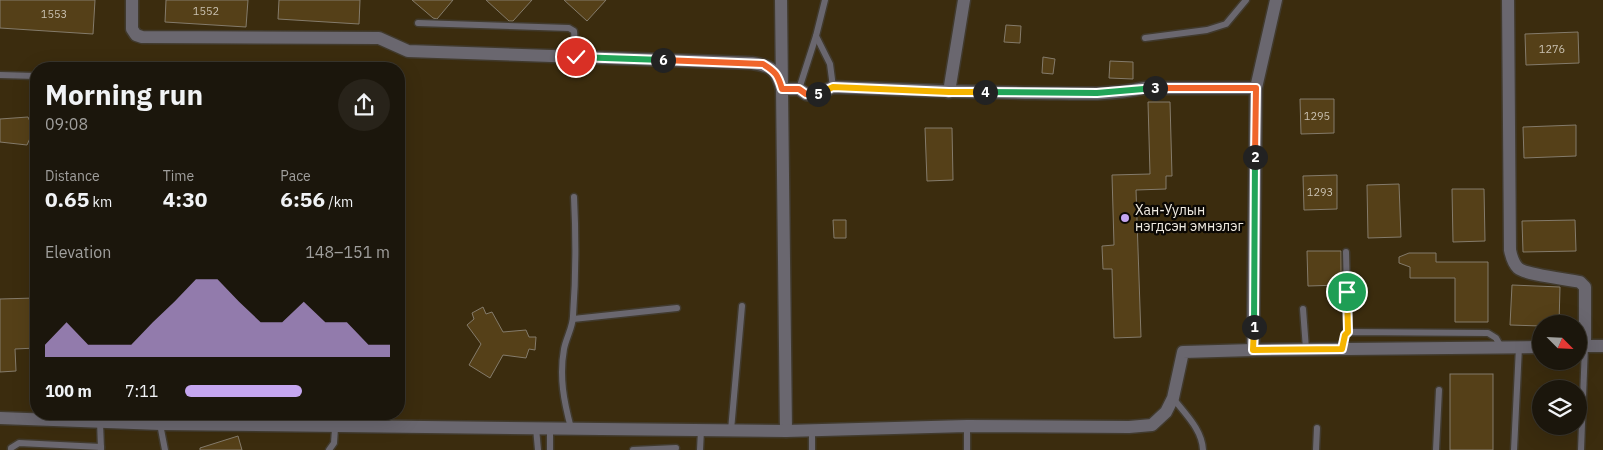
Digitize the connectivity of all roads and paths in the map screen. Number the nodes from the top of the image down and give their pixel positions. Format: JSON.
{"nodes":[{"id":1,"x":132,"y":0,"type":"edge"},
{"id":2,"x":781,"y":0,"type":"edge"},
{"id":3,"x":825,"y":0,"type":"edge"},
{"id":4,"x":964,"y":0,"type":"edge"},
{"id":5,"x":1246,"y":0,"type":"edge"},
{"id":6,"x":1276,"y":0,"type":"edge"},
{"id":7,"x":1508,"y":0,"type":"edge"},
{"id":8,"x":418,"y":23,"type":"dead end"},
{"id":9,"x":816,"y":36,"type":"junction"},
{"id":10,"x":1145,"y":38,"type":"dead end"},
{"id":11,"x":576,"y":57,"type":"junction"},
{"id":12,"x":0,"y":74,"type":"edge"},
{"id":13,"x":30,"y":76,"type":"edge"},
{"id":14,"x":833,"y":87,"type":"junction"},
{"id":15,"x":1256,"y":88,"type":"junction"},
{"id":16,"x":782,"y":89,"type":"junction"},
{"id":17,"x":799,"y":89,"type":"junction"},
{"id":18,"x":949,"y":92,"type":"junction"},
{"id":19,"x":574,"y":198,"type":"dead end"},
{"id":20,"x":1346,"y":252,"type":"dead end"},
{"id":21,"x":742,"y":306,"type":"dead end"},
{"id":22,"x":677,"y":308,"type":"dead end"},
{"id":23,"x":1303,"y":309,"type":"dead end"},
{"id":24,"x":1584,"y":315,"type":"edge"},
{"id":25,"x":573,"y":319,"type":"junction"},
{"id":26,"x":1348,"y":332,"type":"junction"},
{"id":27,"x":1588,"y":346,"type":"edge"},
{"id":28,"x":1603,"y":346,"type":"edge"},
{"id":29,"x":1501,"y":347,"type":"junction"},
{"id":30,"x":1519,"y":347,"type":"junction"},
{"id":31,"x":1532,"y":347,"type":"edge"},
{"id":32,"x":1306,"y":349,"type":"junction"},
{"id":33,"x":1342,"y":349,"type":"junction"},
{"id":34,"x":1253,"y":350,"type":"junction"},
{"id":35,"x":1582,"y":370,"type":"edge"},
{"id":36,"x":1439,"y":390,"type":"dead end"},
{"id":37,"x":1173,"y":398,"type":"junction"},
{"id":38,"x":0,"y":418,"type":"edge"},
{"id":39,"x":30,"y":419,"type":"edge"},
{"id":40,"x":50,"y":420,"type":"edge"},
{"id":41,"x":147,"y":420,"type":"edge"},
{"id":42,"x":336,"y":420,"type":"edge"},
{"id":43,"x":100,"y":422,"type":"junction"},
{"id":44,"x":967,"y":426,"type":"junction"},
{"id":45,"x":536,"y":428,"type":"junction"},
{"id":46,"x":550,"y":428,"type":"junction"},
{"id":47,"x":571,"y":428,"type":"junction"},
{"id":48,"x":1317,"y":428,"type":"dead end"},
{"id":49,"x":701,"y":430,"type":"junction"},
{"id":50,"x":731,"y":430,"type":"junction"},
{"id":51,"x":786,"y":431,"type":"junction"},
{"id":52,"x":812,"y":431,"type":"junction"},
{"id":53,"x":101,"y":448,"type":"edge"},
{"id":54,"x":676,"y":448,"type":"dead end"},
{"id":55,"x":11,"y":450,"type":"edge"},
{"id":56,"x":165,"y":450,"type":"edge"},
{"id":57,"x":329,"y":450,"type":"edge"},
{"id":58,"x":538,"y":450,"type":"edge"},
{"id":59,"x":550,"y":450,"type":"edge"},
{"id":60,"x":633,"y":450,"type":"edge"},
{"id":61,"x":700,"y":450,"type":"edge"},
{"id":62,"x":812,"y":450,"type":"edge"},
{"id":63,"x":967,"y":450,"type":"edge"},
{"id":64,"x":1203,"y":450,"type":"edge"},
{"id":65,"x":1316,"y":450,"type":"edge"},
{"id":66,"x":1436,"y":450,"type":"edge"},
{"id":67,"x":1514,"y":450,"type":"edge"},
{"id":68,"x":1581,"y":450,"type":"edge"}],
"edges":[{"from":1,"to":11,"type":"street"},
{"from":2,"to":16,"type":"street"},
{"from":3,"to":9,"type":"lane"},
{"from":4,"to":18,"type":"street"},
{"from":5,"to":10,"type":"lane"},
{"from":6,"to":15,"type":"street"},
{"from":7,"to":24,"type":"street"},
{"from":8,"to":11,"type":"lane"},
{"from":9,"to":14,"type":"lane"},
{"from":9,"to":17,"type":"lane"},
{"from":11,"to":16,"type":"street"},
{"from":12,"to":13,"type":"lane"},
{"from":14,"to":17,"type":"street"},
{"from":14,"to":18,"type":"street"},
{"from":15,"to":18,"type":"street"},
{"from":15,"to":34,"type":"street"},
{"from":16,"to":17,"type":"street"},
{"from":16,"to":51,"type":"street"},
{"from":19,"to":25,"type":"lane"},
{"from":20,"to":26,"type":"lane"},
{"from":21,"to":50,"type":"lane"},
{"from":22,"to":25,"type":"lane"},
{"from":23,"to":32,"type":"lane"},
{"from":25,"to":47,"type":"lane"},
{"from":26,"to":29,"type":"lane"},
{"from":26,"to":33,"type":"lane"},
{"from":27,"to":28,"type":"street"},
{"from":29,"to":30,"type":"street"},
{"from":29,"to":33,"type":"street"},
{"from":30,"to":31,"type":"street"},
{"from":30,"to":67,"type":"lane"},
{"from":32,"to":33,"type":"street"},
{"from":32,"to":34,"type":"street"},
{"from":34,"to":37,"type":"street"},
{"from":35,"to":68,"type":"lane"},
{"from":36,"to":66,"type":"lane"},
{"from":37,"to":44,"type":"street"},
{"from":37,"to":64,"type":"lane"},
{"from":38,"to":39,"type":"street"},
{"from":40,"to":43,"type":"street"},
{"from":41,"to":42,"type":"street"},
{"from":41,"to":43,"type":"street"},
{"from":41,"to":56,"type":"lane"},
{"from":42,"to":45,"type":"street"},
{"from":42,"to":57,"type":"lane"},
{"from":43,"to":53,"type":"lane"},
{"from":44,"to":52,"type":"street"},
{"from":44,"to":63,"type":"lane"},
{"from":45,"to":46,"type":"street"},
{"from":45,"to":58,"type":"lane"},
{"from":46,"to":47,"type":"street"},
{"from":46,"to":59,"type":"lane"},
{"from":47,"to":49,"type":"street"},
{"from":48,"to":65,"type":"lane"},
{"from":49,"to":50,"type":"street"},
{"from":49,"to":61,"type":"lane"},
{"from":50,"to":51,"type":"street"},
{"from":51,"to":52,"type":"street"},
{"from":52,"to":62,"type":"lane"},
{"from":53,"to":55,"type":"lane"},
{"from":54,"to":60,"type":"lane"}]}
